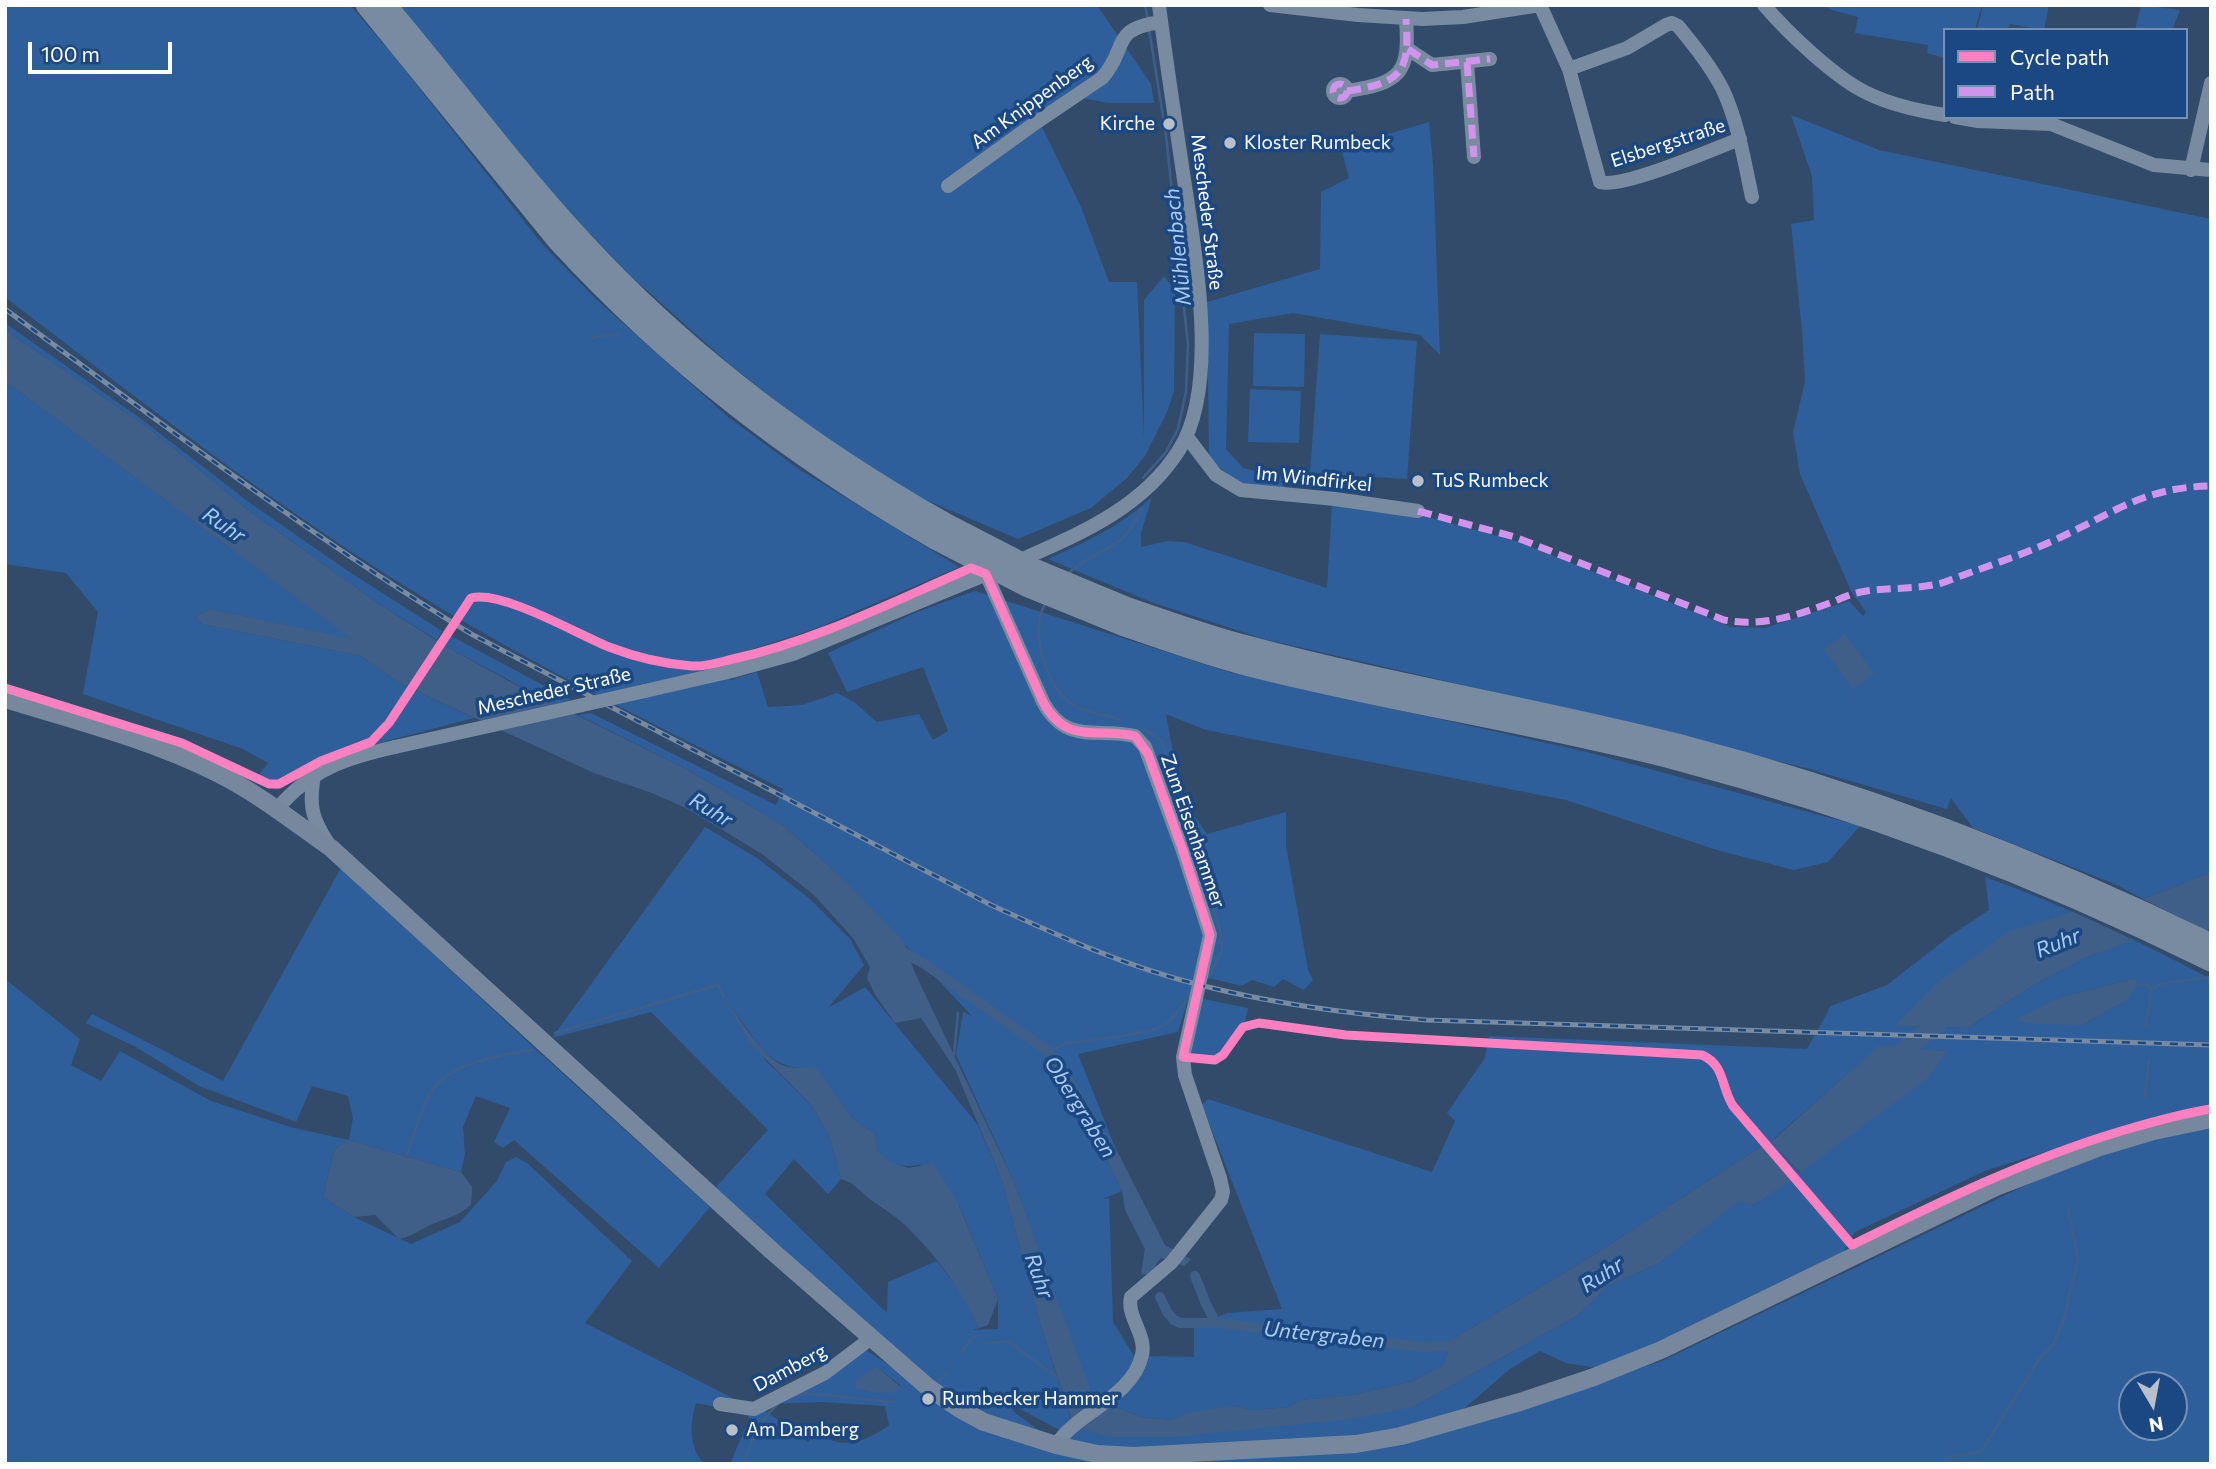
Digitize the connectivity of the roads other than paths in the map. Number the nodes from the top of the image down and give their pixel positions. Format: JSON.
{"nodes":[{"id":1,"x":366,"y":5,"type":"edge"},
{"id":2,"x":386,"y":5,"type":"edge"},
{"id":3,"x":1159,"y":5,"type":"edge"},
{"id":4,"x":1270,"y":5,"type":"edge"},
{"id":5,"x":1537,"y":5,"type":"edge"},
{"id":6,"x":1764,"y":5,"type":"edge"},
{"id":7,"x":1406,"y":19,"type":"junction"},
{"id":8,"x":1152,"y":24,"type":"junction"},
{"id":9,"x":1408,"y":49,"type":"junction"},
{"id":10,"x":1490,"y":59,"type":"dead end"},
{"id":11,"x":1467,"y":62,"type":"junction"},
{"id":12,"x":1569,"y":69,"type":"junction"},
{"id":13,"x":2211,"y":83,"type":"edge"},
{"id":14,"x":1348,"y":91,"type":"dead end"},
{"id":15,"x":1943,"y":115,"type":"edge"},
{"id":16,"x":1966,"y":119,"type":"edge"},
{"id":17,"x":1740,"y":139,"type":"junction"},
{"id":18,"x":1474,"y":157,"type":"dead end"},
{"id":19,"x":2191,"y":170,"type":"junction"},
{"id":20,"x":2211,"y":170,"type":"edge"},
{"id":21,"x":948,"y":186,"type":"dead end"},
{"id":22,"x":1752,"y":197,"type":"dead end"},
{"id":23,"x":1187,"y":437,"type":"junction"},
{"id":24,"x":1418,"y":511,"type":"dead end"},
{"id":25,"x":939,"y":531,"type":"junction"},
{"id":26,"x":986,"y":574,"type":"junction"},
{"id":27,"x":5,"y":699,"type":"edge"},
{"id":28,"x":314,"y":775,"type":"junction"},
{"id":29,"x":1824,"y":794,"type":"junction"},
{"id":30,"x":277,"y":809,"type":"junction"},
{"id":31,"x":331,"y":848,"type":"junction"},
{"id":32,"x":2211,"y":944,"type":"edge"},
{"id":33,"x":2211,"y":961,"type":"edge"},
{"id":34,"x":2211,"y":1119,"type":"edge"},
{"id":35,"x":870,"y":1339,"type":"junction"},
{"id":36,"x":720,"y":1404,"type":"dead end"},
{"id":37,"x":1056,"y":1445,"type":"junction"}],
"edges":[{"from":1,"to":25,"type":"highway"},
{"from":2,"to":25,"type":"highway"},
{"from":3,"to":8,"type":"street","name":"Mescheder Straße"},
{"from":4,"to":7,"type":"street"},
{"from":5,"to":7,"type":"street"},
{"from":5,"to":12,"type":"street","name":"Elsbergstraße"},
{"from":6,"to":15,"type":"street"},
{"from":7,"to":9,"type":"street"},
{"from":8,"to":21,"type":"street","name":"Am Knippenberg"},
{"from":8,"to":23,"type":"street","name":"Mescheder Straße"},
{"from":9,"to":11,"type":"street"},
{"from":9,"to":14,"type":"street"},
{"from":10,"to":11,"type":"street"},
{"from":11,"to":18,"type":"street"},
{"from":12,"to":17,"type":"street","name":"Elsbergstraße"},
{"from":12,"to":17,"type":"street","name":"Elsbergstraße"},
{"from":13,"to":19,"type":"street"},
{"from":16,"to":19,"type":"street"},
{"from":17,"to":22,"type":"street","name":"Elsbergstraße"},
{"from":19,"to":20,"type":"street"},
{"from":23,"to":24,"type":"street","name":"Im Windfirkel"},
{"from":23,"to":26,"type":"street","name":"Mescheder Straße"},
{"from":25,"to":29,"type":"highway","bridge":true},
{"from":26,"to":28,"type":"street","name":"Mescheder Straße","bridge":true},
{"from":26,"to":37,"type":"street","name":"Zum Eisenhammer"},
{"from":27,"to":30,"type":"main road"},
{"from":28,"to":30,"type":"street","name":"Mescheder Straße"},
{"from":28,"to":31,"type":"street"},
{"from":29,"to":32,"type":"highway"},
{"from":29,"to":33,"type":"highway"},
{"from":30,"to":31,"type":"main road"},
{"from":31,"to":35,"type":"main road"},
{"from":34,"to":37,"type":"main road"},
{"from":35,"to":36,"type":"street","name":"Damberg"},
{"from":35,"to":37,"type":"main road"}]}
